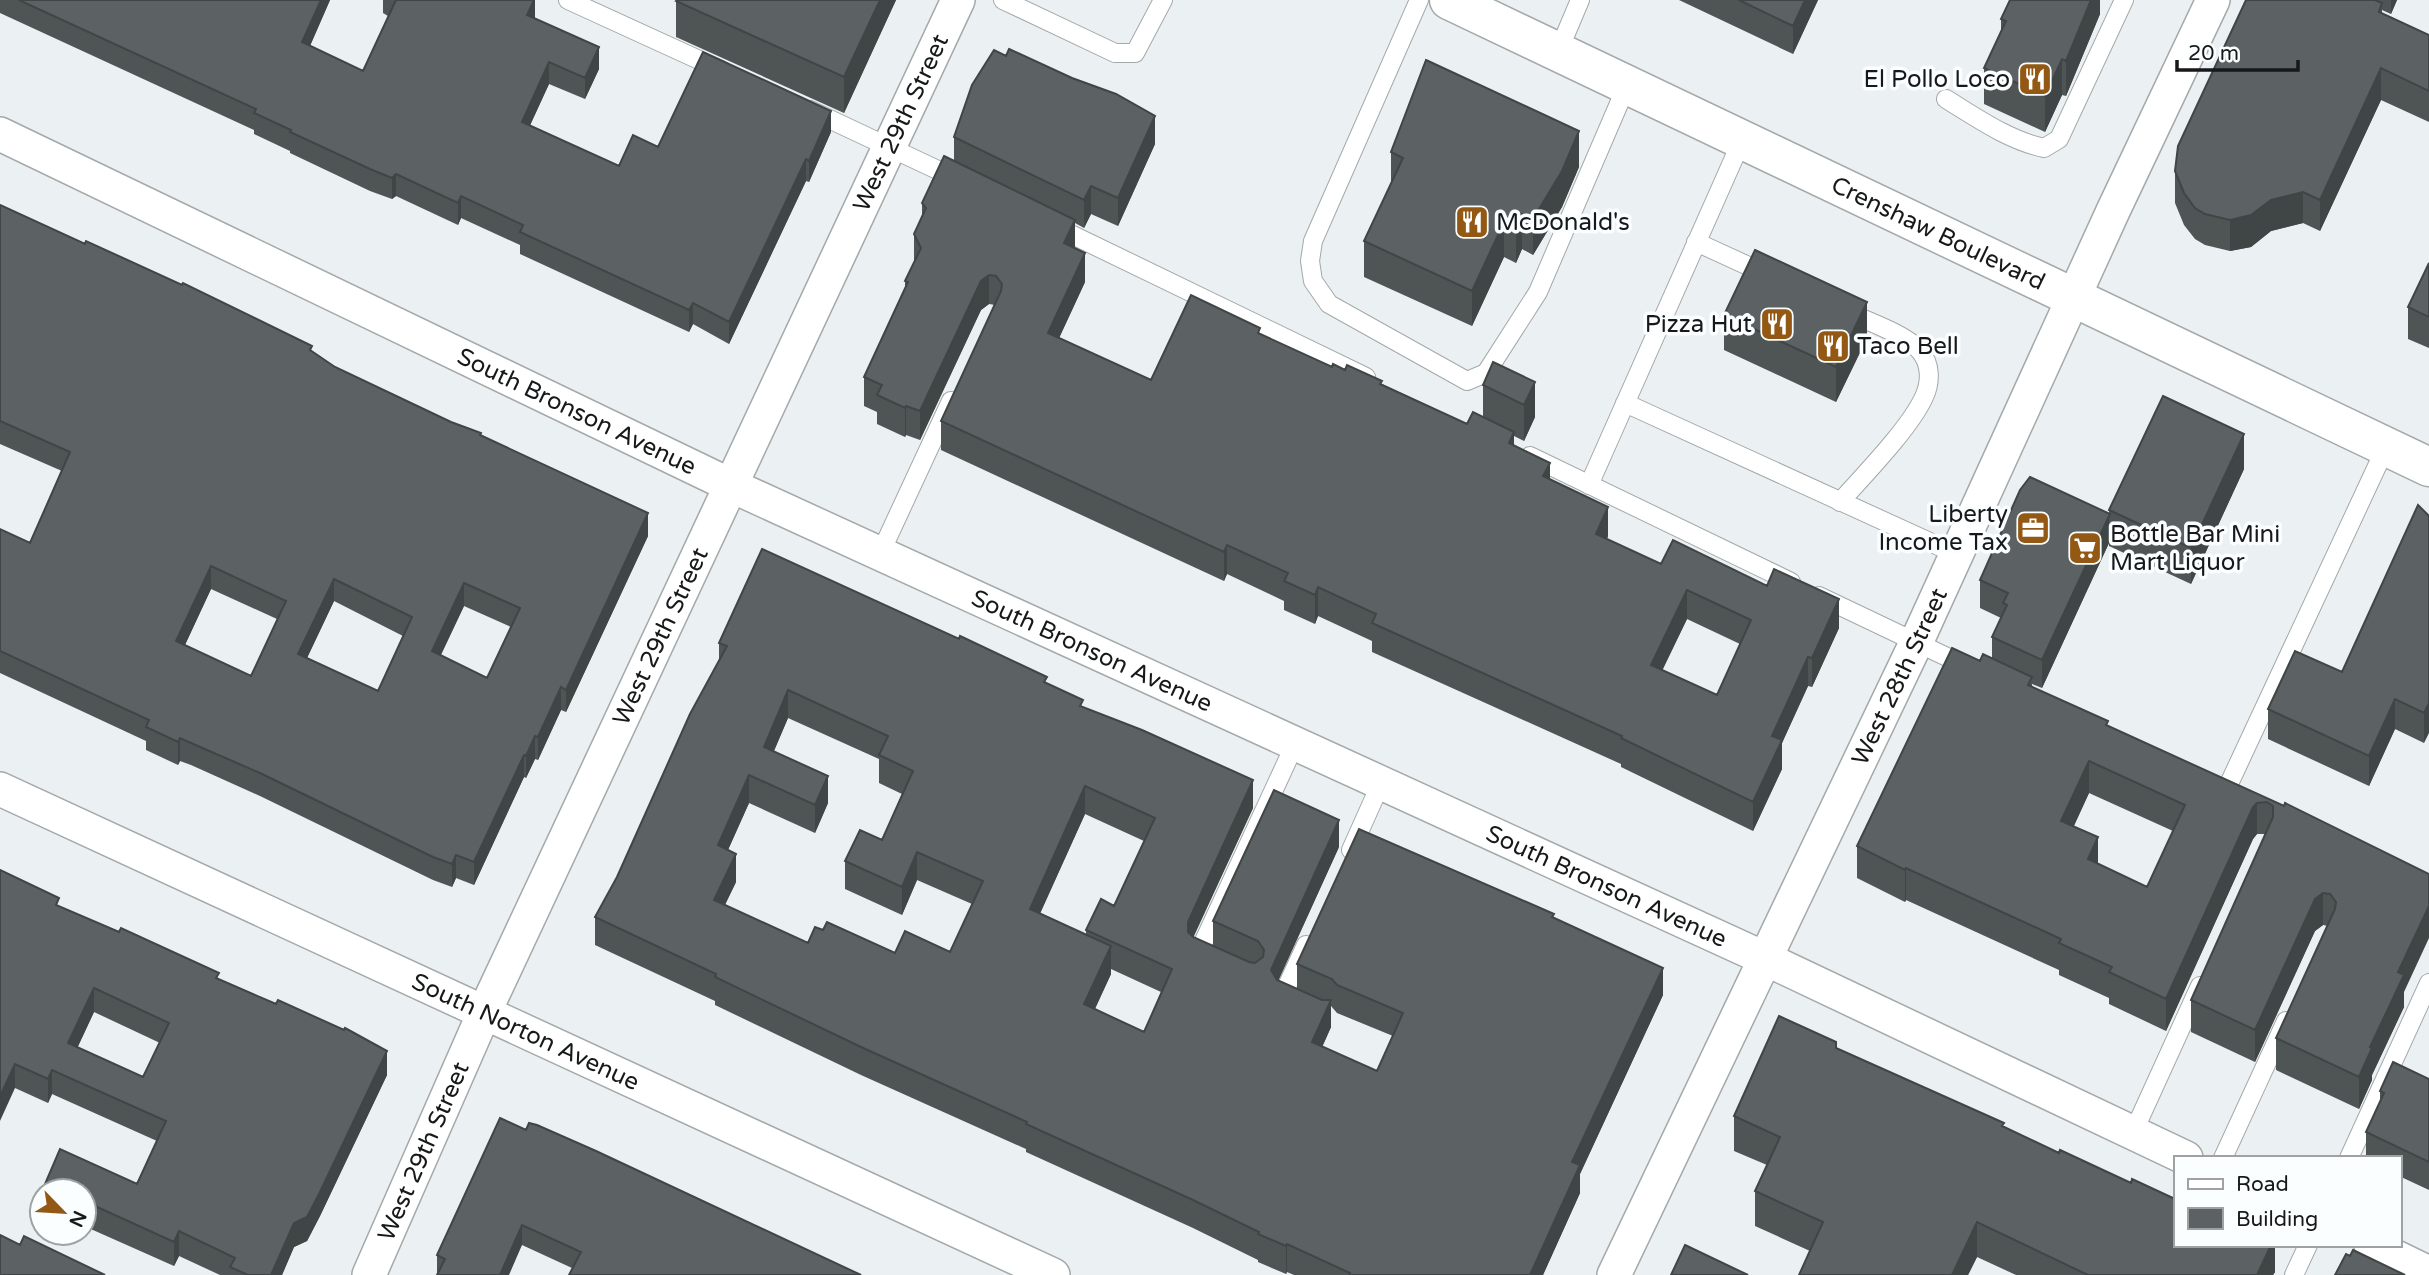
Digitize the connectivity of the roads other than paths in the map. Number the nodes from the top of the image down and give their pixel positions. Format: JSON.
{"nodes":[{"id":1,"x":568,"y":0,"type":"edge"},
{"id":2,"x":958,"y":0,"type":"edge"},
{"id":3,"x":1003,"y":0,"type":"edge"},
{"id":4,"x":1163,"y":0,"type":"edge"},
{"id":5,"x":1419,"y":0,"type":"edge"},
{"id":6,"x":1449,"y":0,"type":"edge"},
{"id":7,"x":1580,"y":0,"type":"edge"},
{"id":8,"x":2124,"y":0,"type":"edge"},
{"id":9,"x":2213,"y":0,"type":"edge"},
{"id":10,"x":1558,"y":52,"type":"junction"},
{"id":11,"x":741,"y":79,"type":"edge"},
{"id":12,"x":1627,"y":85,"type":"junction"},
{"id":13,"x":1946,"y":99,"type":"dead end"},
{"id":14,"x":790,"y":101,"type":"edge"},
{"id":15,"x":0,"y":134,"type":"edge"},
{"id":16,"x":1742,"y":140,"type":"junction"},
{"id":17,"x":889,"y":146,"type":"junction"},
{"id":18,"x":976,"y":188,"type":"edge"},
{"id":19,"x":1039,"y":219,"type":"edge"},
{"id":20,"x":1696,"y":242,"type":"junction"},
{"id":21,"x":1782,"y":281,"type":"edge"},
{"id":22,"x":2073,"y":299,"type":"junction"},
{"id":23,"x":1831,"y":304,"type":"edge"},
{"id":24,"x":1377,"y":382,"type":"edge"},
{"id":25,"x":956,"y":391,"type":"edge"},
{"id":26,"x":1625,"y":403,"type":"junction"},
{"id":27,"x":2386,"y":447,"type":"junction"},
{"id":28,"x":1514,"y":448,"type":"edge"},
{"id":29,"x":2429,"y":467,"type":"edge"},
{"id":30,"x":730,"y":485,"type":"junction"},
{"id":31,"x":1589,"y":485,"type":"junction"},
{"id":32,"x":1840,"y":502,"type":"junction"},
{"id":33,"x":880,"y":554,"type":"junction"},
{"id":34,"x":1956,"y":554,"type":"junction"},
{"id":35,"x":1916,"y":643,"type":"junction"},
{"id":36,"x":1978,"y":671,"type":"edge"},
{"id":37,"x":1295,"y":744,"type":"junction"},
{"id":38,"x":1381,"y":783,"type":"junction"},
{"id":39,"x":2228,"y":786,"type":"edge"},
{"id":40,"x":0,"y":789,"type":"edge"},
{"id":41,"x":1346,"y":860,"type":"edge"},
{"id":42,"x":1311,"y":935,"type":"edge"},
{"id":43,"x":1766,"y":959,"type":"junction"},
{"id":44,"x":1220,"y":964,"type":"edge"},
{"id":45,"x":2209,"y":966,"type":"edge"},
{"id":46,"x":2429,"y":984,"type":"edge"},
{"id":47,"x":1305,"y":1007,"type":"edge"},
{"id":48,"x":2292,"y":1008,"type":"edge"},
{"id":49,"x":484,"y":1013,"type":"junction"},
{"id":50,"x":2133,"y":1133,"type":"junction"},
{"id":51,"x":2182,"y":1156,"type":"edge"},
{"id":52,"x":2224,"y":1156,"type":"edge"},
{"id":53,"x":2349,"y":1156,"type":"edge"},
{"id":54,"x":2307,"y":1247,"type":"edge"},
{"id":55,"x":2375,"y":1247,"type":"edge"},
{"id":56,"x":2429,"y":1273,"type":"edge"},
{"id":57,"x":369,"y":1275,"type":"edge"},
{"id":58,"x":1053,"y":1275,"type":"edge"},
{"id":59,"x":1614,"y":1275,"type":"edge"},
{"id":60,"x":2294,"y":1275,"type":"edge"}],
"edges":[{"from":1,"to":11,"type":"lane"},
{"from":2,"to":17,"type":"street","name":"West 29th Street"},
{"from":3,"to":4,"type":"lane"},
{"from":5,"to":12,"type":"lane"},
{"from":6,"to":10,"type":"main road","name":"Crenshaw Boulevard"},
{"from":7,"to":10,"type":"lane"},
{"from":8,"to":13,"type":"lane"},
{"from":9,"to":22,"type":"street","name":"West 28th Street"},
{"from":10,"to":12,"type":"main road","name":"Crenshaw Boulevard"},
{"from":12,"to":16,"type":"main road","name":"Crenshaw Boulevard"},
{"from":14,"to":17,"type":"lane"},
{"from":15,"to":30,"type":"street","name":"South Bronson Avenue"},
{"from":16,"to":20,"type":"lane"},
{"from":16,"to":22,"type":"main road","name":"Crenshaw Boulevard"},
{"from":17,"to":18,"type":"lane"},
{"from":17,"to":30,"type":"street","name":"West 29th Street"},
{"from":19,"to":24,"type":"lane"},
{"from":20,"to":21,"type":"lane"},
{"from":20,"to":26,"type":"lane"},
{"from":22,"to":27,"type":"main road","name":"Crenshaw Boulevard"},
{"from":22,"to":34,"type":"street","name":"West 28th Street"},
{"from":23,"to":32,"type":"lane"},
{"from":25,"to":33,"type":"lane"},
{"from":26,"to":31,"type":"lane"},
{"from":26,"to":32,"type":"lane"},
{"from":27,"to":29,"type":"main road","name":"Crenshaw Boulevard"},
{"from":27,"to":39,"type":"lane"},
{"from":28,"to":31,"type":"lane"},
{"from":30,"to":33,"type":"street","name":"South Bronson Avenue"},
{"from":30,"to":49,"type":"street","name":"West 29th Street"},
{"from":31,"to":35,"type":"lane"},
{"from":32,"to":34,"type":"lane"},
{"from":33,"to":37,"type":"street","name":"South Bronson Avenue"},
{"from":34,"to":35,"type":"street","name":"West 28th Street"},
{"from":35,"to":36,"type":"lane"},
{"from":35,"to":43,"type":"street","name":"West 28th Street"},
{"from":37,"to":38,"type":"street","name":"South Bronson Avenue"},
{"from":37,"to":44,"type":"lane"},
{"from":38,"to":41,"type":"lane"},
{"from":38,"to":43,"type":"street","name":"South Bronson Avenue"},
{"from":40,"to":49,"type":"street","name":"South Norton Avenue"},
{"from":42,"to":47,"type":"lane"},
{"from":43,"to":50,"type":"street","name":"South Bronson Avenue"},
{"from":43,"to":59,"type":"street","name":"West 28th Street"},
{"from":45,"to":50,"type":"lane"},
{"from":46,"to":53,"type":"lane"},
{"from":48,"to":52,"type":"lane"},
{"from":49,"to":57,"type":"street","name":"West 29th Street"},
{"from":49,"to":58,"type":"street","name":"South Norton Avenue"},
{"from":50,"to":51,"type":"street","name":"South Bronson Avenue"},
{"from":54,"to":60,"type":"lane"},
{"from":55,"to":56,"type":"street"}]}
